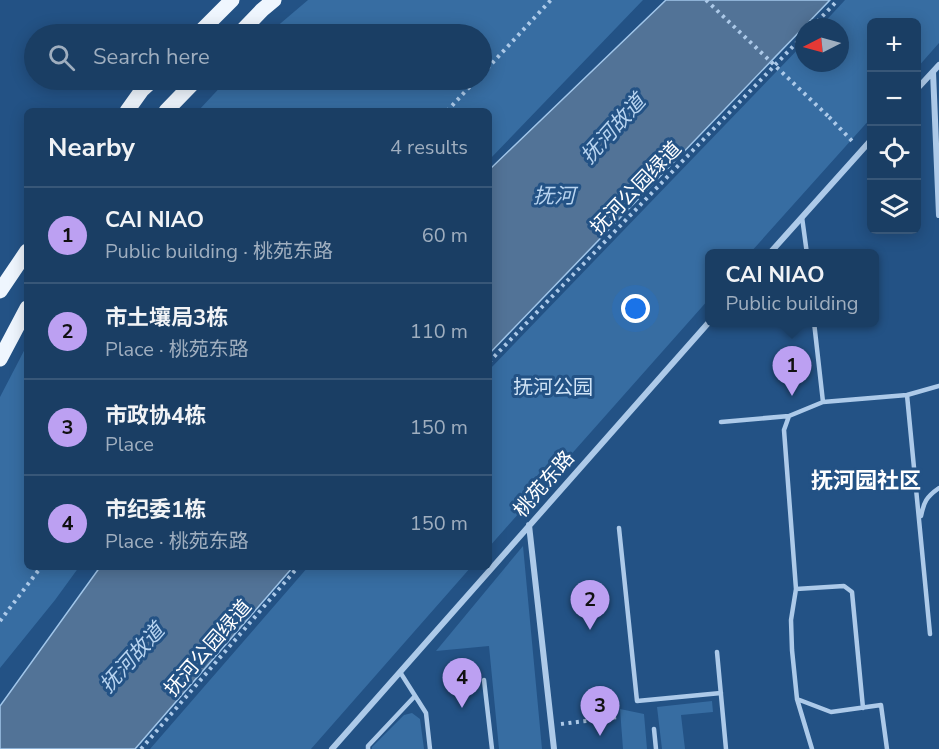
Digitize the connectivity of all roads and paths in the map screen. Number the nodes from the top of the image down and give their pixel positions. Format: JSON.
{"nodes":[{"id":1,"x":232,"y":0,"type":"edge"},
{"id":2,"x":274,"y":0,"type":"edge"},
{"id":3,"x":551,"y":0,"type":"edge"},
{"id":4,"x":706,"y":0,"type":"edge"},
{"id":5,"x":838,"y":0,"type":"edge"},
{"id":6,"x":821,"y":18,"type":"edge"},
{"id":7,"x":208,"y":24,"type":"edge"},
{"id":8,"x":249,"y":24,"type":"edge"},
{"id":9,"x":795,"y":44,"type":"edge"},
{"id":10,"x":492,"y":63,"type":"edge"},
{"id":11,"x":939,"y":65,"type":"edge"},
{"id":12,"x":933,"y":72,"type":"junction"},
{"id":13,"x":921,"y":85,"type":"edge"},
{"id":14,"x":142,"y":90,"type":"edge"},
{"id":15,"x":186,"y":90,"type":"edge"},
{"id":16,"x":467,"y":90,"type":"edge"},
{"id":17,"x":129,"y":108,"type":"edge"},
{"id":18,"x":169,"y":108,"type":"edge"},
{"id":19,"x":450,"y":108,"type":"edge"},
{"id":20,"x":867,"y":144,"type":"edge"},
{"id":21,"x":861,"y":150,"type":"junction"},
{"id":22,"x":939,"y":215,"type":"edge"},
{"id":23,"x":802,"y":216,"type":"junction"},
{"id":24,"x":773,"y":249,"type":"edge"},
{"id":25,"x":806,"y":249,"type":"edge"},
{"id":26,"x":24,"y":255,"type":"edge"},
{"id":27,"x":0,"y":291,"type":"edge"},
{"id":28,"x":24,"y":314,"type":"edge"},
{"id":29,"x":705,"y":327,"type":"edge"},
{"id":30,"x":815,"y":327,"type":"edge"},
{"id":31,"x":0,"y":359,"type":"edge"},
{"id":32,"x":492,"y":359,"type":"edge"},
{"id":33,"x":939,"y":386,"type":"edge"},
{"id":34,"x":907,"y":395,"type":"junction"},
{"id":35,"x":823,"y":402,"type":"junction"},
{"id":36,"x":789,"y":416,"type":"junction"},
{"id":37,"x":720,"y":422,"type":"dead end"},
{"id":38,"x":916,"y":487,"type":"junction"},
{"id":39,"x":939,"y":488,"type":"edge"},
{"id":40,"x":924,"y":501,"type":"junction"},
{"id":41,"x":919,"y":522,"type":"junction"},
{"id":42,"x":530,"y":525,"type":"junction"},
{"id":43,"x":620,"y":528,"type":"dead end"},
{"id":44,"x":492,"y":568,"type":"edge"},
{"id":45,"x":39,"y":570,"type":"edge"},
{"id":46,"x":295,"y":570,"type":"edge"},
{"id":47,"x":490,"y":570,"type":"edge"},
{"id":48,"x":796,"y":589,"type":"junction"},
{"id":49,"x":0,"y":621,"type":"edge"},
{"id":50,"x":930,"y":634,"type":"dead end"},
{"id":51,"x":717,"y":652,"type":"dead end"},
{"id":52,"x":400,"y":672,"type":"junction"},
{"id":53,"x":484,"y":680,"type":"dead end"},
{"id":54,"x":721,"y":693,"type":"junction"},
{"id":55,"x":415,"y":696,"type":"junction"},
{"id":56,"x":797,"y":699,"type":"junction"},
{"id":57,"x":863,"y":708,"type":"junction"},
{"id":58,"x":618,"y":717,"type":"dead end"},
{"id":59,"x":552,"y":726,"type":"junction"},
{"id":60,"x":654,"y":729,"type":"dead end"},
{"id":61,"x":141,"y":749,"type":"edge"},
{"id":62,"x":332,"y":749,"type":"edge"},
{"id":63,"x":368,"y":749,"type":"edge"},
{"id":64,"x":430,"y":749,"type":"edge"},
{"id":65,"x":492,"y":749,"type":"edge"},
{"id":66,"x":554,"y":749,"type":"edge"},
{"id":67,"x":656,"y":749,"type":"edge"},
{"id":68,"x":726,"y":749,"type":"edge"},
{"id":69,"x":812,"y":749,"type":"edge"},
{"id":70,"x":887,"y":749,"type":"edge"}],
"edges":[{"from":1,"to":7,"type":"main road"},
{"from":2,"to":8,"type":"main road"},
{"from":3,"to":10,"type":"path"},
{"from":4,"to":21,"type":"path","bridge":true},
{"from":5,"to":6,"type":"path"},
{"from":9,"to":32,"type":"path","name":"抚河公园绿道"},
{"from":11,"to":12,"type":"street"},
{"from":12,"to":13,"type":"street"},
{"from":12,"to":22,"type":"street"},
{"from":14,"to":17,"type":"main road"},
{"from":15,"to":18,"type":"main road"},
{"from":16,"to":19,"type":"path"},
{"from":20,"to":21,"type":"street"},
{"from":21,"to":23,"type":"street"},
{"from":23,"to":24,"type":"street"},
{"from":23,"to":25,"type":"lane"},
{"from":26,"to":27,"type":"main road"},
{"from":28,"to":31,"type":"main road"},
{"from":29,"to":42,"type":"street","name":"桃苑东路"},
{"from":30,"to":35,"type":"lane"},
{"from":33,"to":34,"type":"lane"},
{"from":34,"to":35,"type":"lane"},
{"from":34,"to":38,"type":"lane"},
{"from":35,"to":36,"type":"lane"},
{"from":36,"to":37,"type":"lane"},
{"from":36,"to":48,"type":"lane"},
{"from":38,"to":40,"type":"lane"},
{"from":38,"to":41,"type":"lane"},
{"from":39,"to":40,"type":"lane"},
{"from":40,"to":41,"type":"lane"},
{"from":41,"to":50,"type":"lane"},
{"from":42,"to":44,"type":"street","name":"桃苑东路"},
{"from":42,"to":59,"type":"street"},
{"from":43,"to":54,"type":"lane"},
{"from":45,"to":49,"type":"path"},
{"from":46,"to":61,"type":"path","name":"抚河公园绿道"},
{"from":47,"to":52,"type":"street","name":"桃苑东路"},
{"from":48,"to":56,"type":"lane"},
{"from":48,"to":57,"type":"lane"},
{"from":51,"to":54,"type":"lane"},
{"from":52,"to":55,"type":"lane"},
{"from":52,"to":62,"type":"street","name":"桃苑东路"},
{"from":53,"to":65,"type":"lane"},
{"from":54,"to":68,"type":"lane"},
{"from":55,"to":63,"type":"lane"},
{"from":55,"to":64,"type":"lane"},
{"from":56,"to":57,"type":"lane"},
{"from":56,"to":69,"type":"lane"},
{"from":57,"to":70,"type":"lane"},
{"from":58,"to":59,"type":"path"},
{"from":59,"to":66,"type":"street"},
{"from":60,"to":67,"type":"lane"}]}
